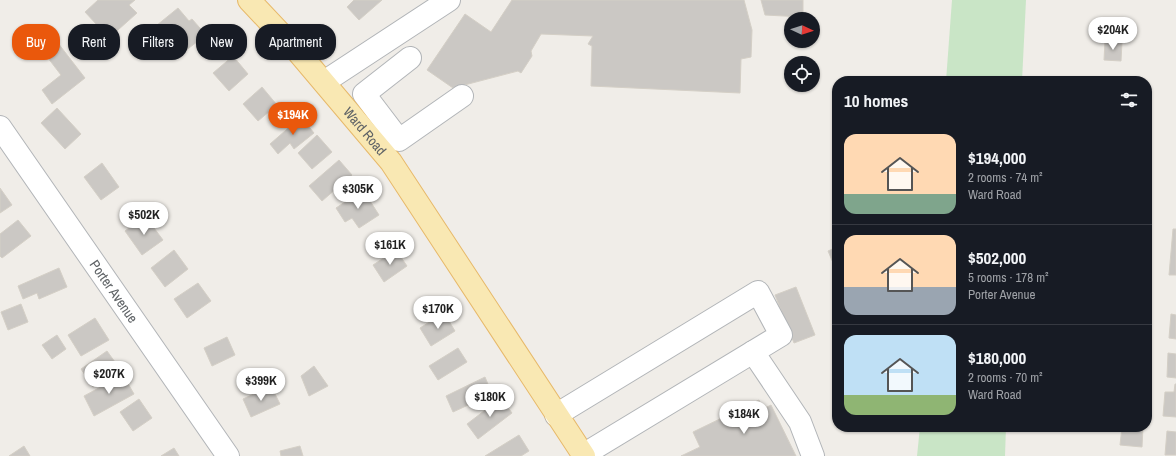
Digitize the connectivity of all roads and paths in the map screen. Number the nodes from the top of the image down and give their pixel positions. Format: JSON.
{"nodes":[{"id":1,"x":249,"y":0,"type":"edge"},
{"id":2,"x":449,"y":0,"type":"edge"},
{"id":3,"x":410,"y":58,"type":"dead end"},
{"id":4,"x":342,"y":70,"type":"junction"},
{"id":5,"x":324,"y":82,"type":"junction"},
{"id":6,"x":364,"y":94,"type":"junction"},
{"id":7,"x":462,"y":96,"type":"dead end"},
{"id":8,"x":345,"y":107,"type":"junction"},
{"id":9,"x":0,"y":127,"type":"edge"},
{"id":10,"x":391,"y":146,"type":"junction"},
{"id":11,"x":753,"y":352,"type":"junction"},
{"id":12,"x":556,"y":415,"type":"junction"},
{"id":13,"x":584,"y":455,"type":"edge"},
{"id":14,"x":228,"y":456,"type":"edge"},
{"id":15,"x":813,"y":456,"type":"edge"}],
"edges":[{"from":1,"to":5,"type":"main road","name":"Ward Road"},
{"from":2,"to":4,"type":"street"},
{"from":3,"to":6,"type":"street"},
{"from":4,"to":5,"type":"street"},
{"from":4,"to":6,"type":"street"},
{"from":5,"to":8,"type":"main road","name":"Ward Road"},
{"from":6,"to":8,"type":"street"},
{"from":6,"to":10,"type":"street"},
{"from":7,"to":10,"type":"street"},
{"from":8,"to":10,"type":"main road","name":"Ward Road"},
{"from":9,"to":14,"type":"street","name":"Porter Avenue"},
{"from":10,"to":12,"type":"main road","name":"Ward Road"},
{"from":11,"to":12,"type":"street"},
{"from":11,"to":13,"type":"street"},
{"from":11,"to":15,"type":"street"},
{"from":12,"to":13,"type":"main road","name":"Ward Road"}]}
